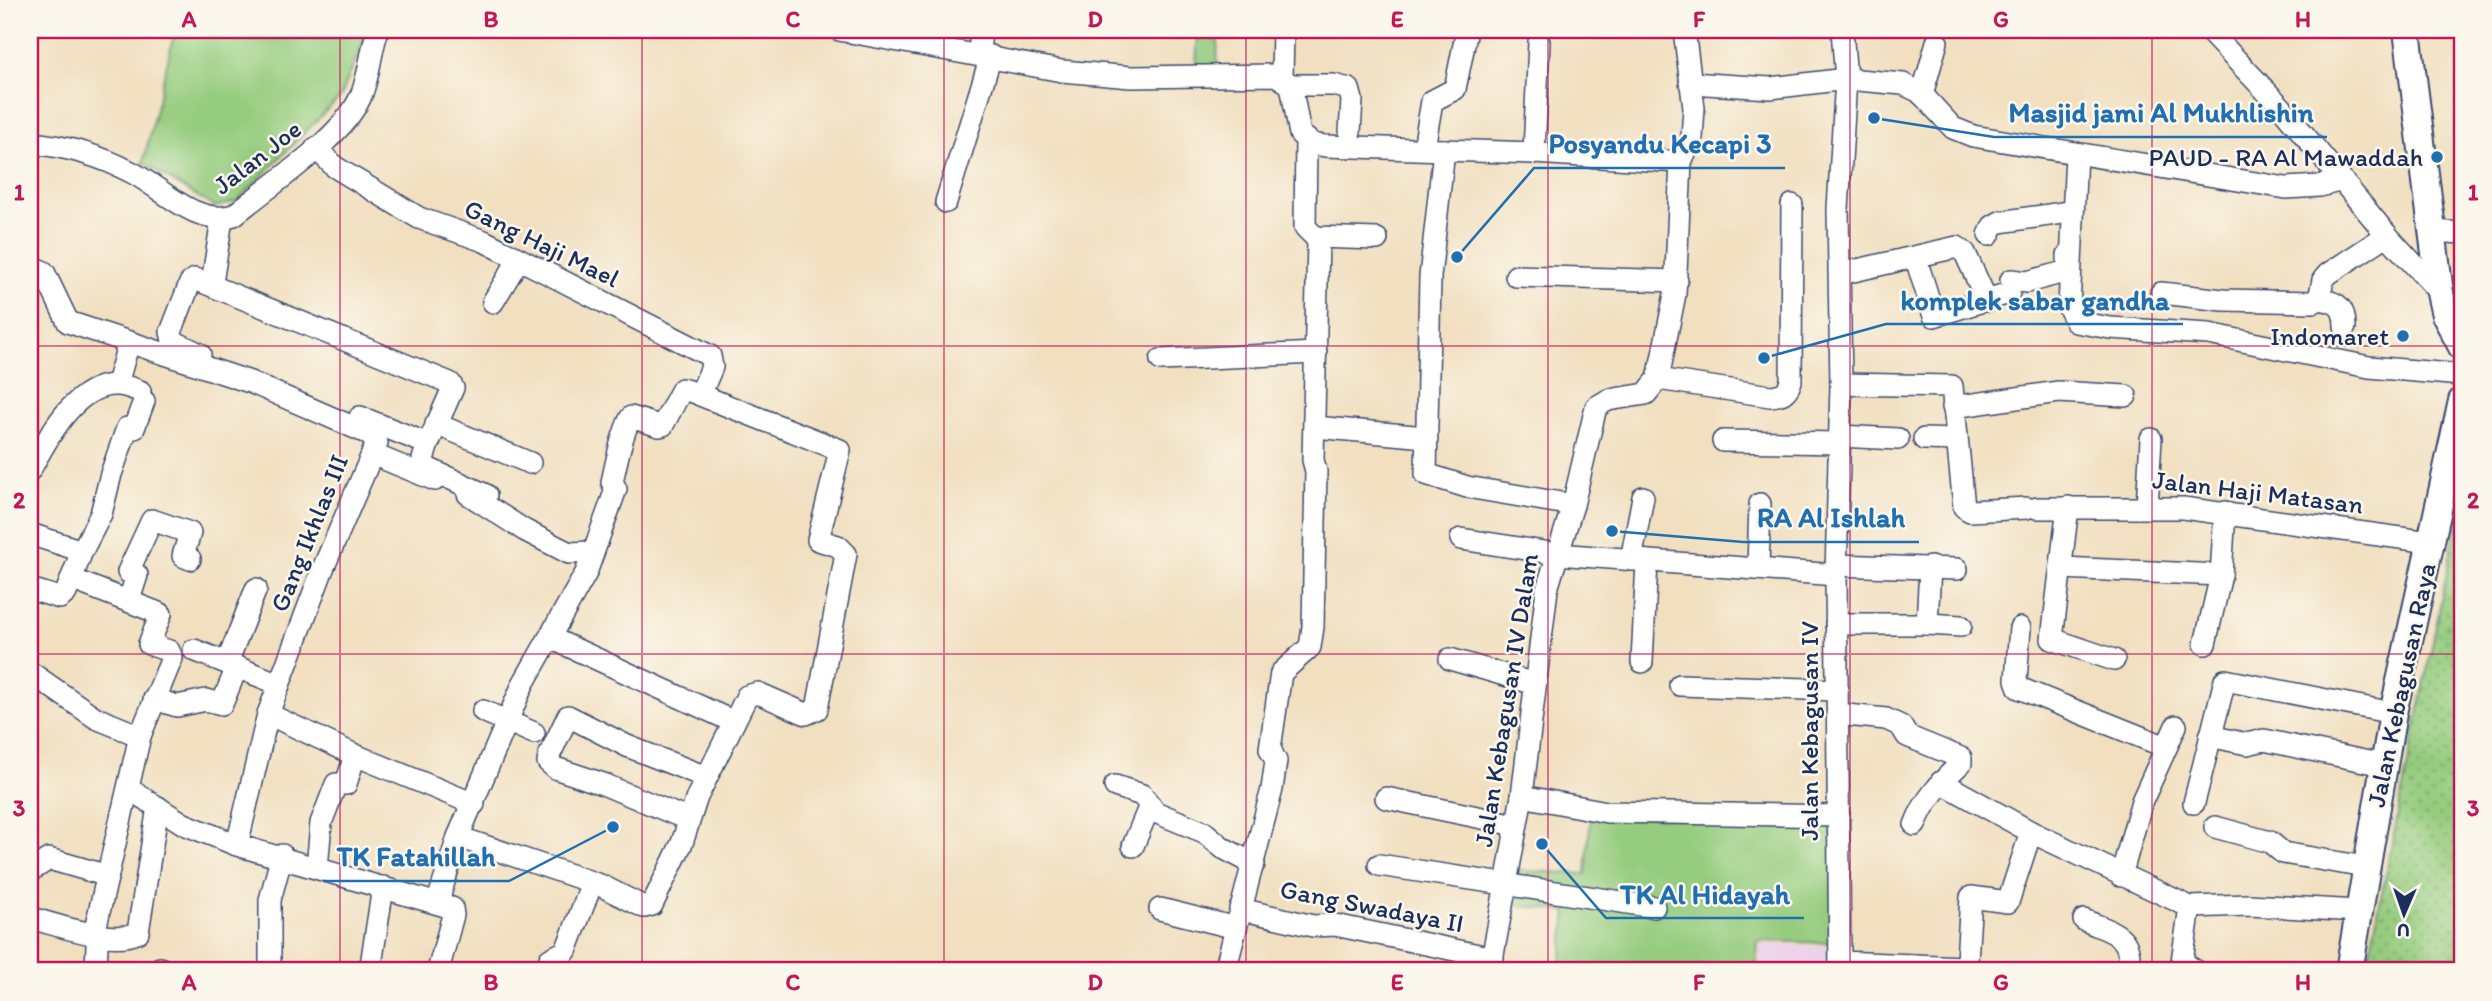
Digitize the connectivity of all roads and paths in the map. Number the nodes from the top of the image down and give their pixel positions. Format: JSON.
{"nodes":[{"id":1,"x":378,"y":30,"type":"edge"},
{"id":2,"x":839,"y":30,"type":"edge"},
{"id":3,"x":981,"y":30,"type":"edge"},
{"id":4,"x":1283,"y":30,"type":"edge"},
{"id":5,"x":1467,"y":30,"type":"edge"},
{"id":6,"x":1684,"y":30,"type":"edge"},
{"id":7,"x":1842,"y":30,"type":"edge"},
{"id":8,"x":2208,"y":30,"type":"edge"},
{"id":9,"x":2407,"y":30,"type":"edge"},
{"id":10,"x":1539,"y":42,"type":"dead end"},
{"id":11,"x":1937,"y":42,"type":"dead end"},
{"id":12,"x":985,"y":55,"type":"junction"},
{"id":13,"x":1846,"y":79,"type":"junction"},
{"id":14,"x":1287,"y":82,"type":"junction"},
{"id":15,"x":1690,"y":83,"type":"junction"},
{"id":16,"x":1922,"y":95,"type":"junction"},
{"id":17,"x":1350,"y":132,"type":"dead end"},
{"id":18,"x":1306,"y":139,"type":"junction"},
{"id":19,"x":30,"y":144,"type":"edge"},
{"id":20,"x":316,"y":148,"type":"junction"},
{"id":21,"x":1434,"y":149,"type":"junction"},
{"id":22,"x":2073,"y":152,"type":"junction"},
{"id":23,"x":1534,"y":153,"type":"junction"},
{"id":24,"x":1681,"y":162,"type":"junction"},
{"id":25,"x":2342,"y":180,"type":"junction"},
{"id":26,"x":946,"y":202,"type":"dead end"},
{"id":27,"x":1792,"y":205,"type":"dead end"},
{"id":28,"x":2069,"y":212,"type":"junction"},
{"id":29,"x":222,"y":219,"type":"junction"},
{"id":30,"x":2433,"y":231,"type":"junction"},
{"id":31,"x":2462,"y":233,"type":"edge"},
{"id":32,"x":2387,"y":235,"type":"junction"},
{"id":33,"x":1989,"y":236,"type":"dead end"},
{"id":34,"x":1315,"y":237,"type":"junction"},
{"id":35,"x":1377,"y":239,"type":"dead end"},
{"id":36,"x":519,"y":259,"type":"junction"},
{"id":37,"x":1916,"y":259,"type":"junction"},
{"id":38,"x":30,"y":267,"type":"edge"},
{"id":39,"x":1840,"y":274,"type":"junction"},
{"id":40,"x":1516,"y":276,"type":"dead end"},
{"id":41,"x":1677,"y":281,"type":"junction"},
{"id":42,"x":212,"y":283,"type":"junction"},
{"id":43,"x":2161,"y":293,"type":"dead end"},
{"id":44,"x":2440,"y":293,"type":"junction"},
{"id":45,"x":2319,"y":299,"type":"junction"},
{"id":46,"x":1987,"y":301,"type":"junction"},
{"id":47,"x":493,"y":302,"type":"dead end"},
{"id":48,"x":2345,"y":327,"type":"dead end"},
{"id":49,"x":129,"y":342,"type":"junction"},
{"id":50,"x":2462,"y":346,"type":"edge"},
{"id":51,"x":1316,"y":353,"type":"junction"},
{"id":52,"x":1161,"y":360,"type":"dead end"},
{"id":53,"x":2462,"y":375,"type":"edge"},
{"id":54,"x":1658,"y":379,"type":"junction"},
{"id":55,"x":117,"y":384,"type":"junction"},
{"id":56,"x":1840,"y":384,"type":"junction"},
{"id":57,"x":701,"y":395,"type":"junction"},
{"id":58,"x":2126,"y":396,"type":"dead end"},
{"id":59,"x":2462,"y":401,"type":"edge"},
{"id":60,"x":1954,"y":407,"type":"junction"},
{"id":61,"x":1315,"y":427,"type":"junction"},
{"id":62,"x":432,"y":434,"type":"junction"},
{"id":63,"x":1426,"y":437,"type":"junction"},
{"id":64,"x":1839,"y":439,"type":"junction"},
{"id":65,"x":1898,"y":439,"type":"dead end"},
{"id":66,"x":1924,"y":439,"type":"dead end"},
{"id":67,"x":2151,"y":439,"type":"dead end"},
{"id":68,"x":1956,"y":440,"type":"junction"},
{"id":69,"x":1723,"y":441,"type":"dead end"},
{"id":70,"x":372,"y":454,"type":"junction"},
{"id":71,"x":530,"y":463,"type":"dead end"},
{"id":72,"x":30,"y":470,"type":"edge"},
{"id":73,"x":486,"y":495,"type":"dead end"},
{"id":74,"x":1643,"y":497,"type":"dead end"},
{"id":75,"x":1760,"y":504,"type":"dead end"},
{"id":76,"x":1573,"y":505,"type":"junction"},
{"id":77,"x":2068,"y":507,"type":"junction"},
{"id":78,"x":2147,"y":507,"type":"junction"},
{"id":79,"x":2225,"y":512,"type":"junction"},
{"id":80,"x":30,"y":534,"type":"edge"},
{"id":81,"x":1461,"y":539,"type":"dead end"},
{"id":82,"x":2430,"y":542,"type":"junction"},
{"id":83,"x":82,"y":551,"type":"junction"},
{"id":84,"x":592,"y":552,"type":"junction"},
{"id":85,"x":1557,"y":554,"type":"junction"},
{"id":86,"x":190,"y":559,"type":"dead end"},
{"id":87,"x":1639,"y":561,"type":"junction"},
{"id":88,"x":1930,"y":567,"type":"junction"},
{"id":89,"x":1758,"y":568,"type":"junction"},
{"id":90,"x":2061,"y":568,"type":"junction"},
{"id":91,"x":1957,"y":569,"type":"dead end"},
{"id":92,"x":1836,"y":570,"type":"junction"},
{"id":93,"x":2221,"y":575,"type":"junction"},
{"id":94,"x":71,"y":579,"type":"junction"},
{"id":95,"x":30,"y":589,"type":"edge"},
{"id":96,"x":256,"y":589,"type":"dead end"},
{"id":97,"x":129,"y":600,"type":"junction"},
{"id":98,"x":1836,"y":624,"type":"junction"},
{"id":99,"x":1927,"y":624,"type":"junction"},
{"id":100,"x":1961,"y":626,"type":"dead end"},
{"id":101,"x":2020,"y":628,"type":"dead end"},
{"id":102,"x":551,"y":638,"type":"junction"},
{"id":103,"x":2205,"y":644,"type":"dead end"},
{"id":104,"x":194,"y":650,"type":"dead end"},
{"id":105,"x":1450,"y":659,"type":"dead end"},
{"id":106,"x":2114,"y":660,"type":"dead end"},
{"id":107,"x":1642,"y":662,"type":"dead end"},
{"id":108,"x":232,"y":665,"type":"junction"},
{"id":109,"x":30,"y":672,"type":"edge"},
{"id":110,"x":279,"y":684,"type":"junction"},
{"id":111,"x":1535,"y":684,"type":"junction"},
{"id":112,"x":1680,"y":685,"type":"dead end"},
{"id":113,"x":1837,"y":690,"type":"junction"},
{"id":114,"x":154,"y":699,"type":"junction"},
{"id":115,"x":483,"y":711,"type":"dead end"},
{"id":116,"x":268,"y":713,"type":"junction"},
{"id":117,"x":1837,"y":713,"type":"junction"},
{"id":118,"x":2393,"y":713,"type":"junction"},
{"id":119,"x":508,"y":721,"type":"junction"},
{"id":120,"x":734,"y":722,"type":"junction"},
{"id":121,"x":2176,"y":726,"type":"dead end"},
{"id":122,"x":534,"y":733,"type":"dead end"},
{"id":123,"x":140,"y":736,"type":"junction"},
{"id":124,"x":2210,"y":736,"type":"junction"},
{"id":125,"x":2166,"y":747,"type":"junction"},
{"id":126,"x":355,"y":755,"type":"junction"},
{"id":127,"x":2383,"y":765,"type":"junction"},
{"id":128,"x":706,"y":777,"type":"junction"},
{"id":129,"x":1941,"y":782,"type":"junction"},
{"id":130,"x":1115,"y":786,"type":"dead end"},
{"id":131,"x":128,"y":789,"type":"junction"},
{"id":132,"x":1522,"y":796,"type":"junction"},
{"id":133,"x":1386,"y":798,"type":"dead end"},
{"id":134,"x":2194,"y":803,"type":"dead end"},
{"id":135,"x":474,"y":804,"type":"junction"},
{"id":136,"x":1150,"y":805,"type":"junction"},
{"id":137,"x":158,"y":807,"type":"junction"},
{"id":138,"x":1839,"y":817,"type":"junction"},
{"id":139,"x":689,"y":820,"type":"junction"},
{"id":140,"x":1516,"y":825,"type":"junction"},
{"id":141,"x":1915,"y":825,"type":"dead end"},
{"id":142,"x":2215,"y":827,"type":"dead end"},
{"id":143,"x":2031,"y":832,"type":"junction"},
{"id":144,"x":458,"y":837,"type":"junction"},
{"id":145,"x":237,"y":845,"type":"junction"},
{"id":146,"x":1133,"y":846,"type":"dead end"},
{"id":147,"x":282,"y":855,"type":"junction"},
{"id":148,"x":1254,"y":864,"type":"junction"},
{"id":149,"x":1379,"y":865,"type":"dead end"},
{"id":150,"x":2365,"y":867,"type":"junction"},
{"id":151,"x":317,"y":868,"type":"junction"},
{"id":152,"x":30,"y":872,"type":"edge"},
{"id":153,"x":108,"y":876,"type":"junction"},
{"id":154,"x":2121,"y":876,"type":"junction"},
{"id":155,"x":592,"y":883,"type":"junction"},
{"id":156,"x":1504,"y":885,"type":"junction"},
{"id":157,"x":383,"y":887,"type":"junction"},
{"id":158,"x":438,"y":901,"type":"junction"},
{"id":159,"x":1654,"y":907,"type":"dead end"},
{"id":160,"x":2189,"y":907,"type":"junction"},
{"id":161,"x":1160,"y":909,"type":"dead end"},
{"id":162,"x":2359,"y":911,"type":"junction"},
{"id":163,"x":30,"y":918,"type":"edge"},
{"id":164,"x":1238,"y":919,"type":"junction"},
{"id":165,"x":2084,"y":920,"type":"dead end"},
{"id":166,"x":95,"y":940,"type":"junction"},
{"id":167,"x":1491,"y":965,"type":"edge"},
{"id":168,"x":1840,"y":967,"type":"edge"},
{"id":169,"x":96,"y":971,"type":"edge"},
{"id":170,"x":270,"y":971,"type":"edge"},
{"id":171,"x":370,"y":971,"type":"edge"},
{"id":172,"x":438,"y":971,"type":"edge"},
{"id":173,"x":545,"y":971,"type":"edge"},
{"id":174,"x":1225,"y":971,"type":"edge"},
{"id":175,"x":2129,"y":971,"type":"edge"},
{"id":176,"x":2195,"y":971,"type":"edge"},
{"id":177,"x":2349,"y":971,"type":"edge"}],
"edges":[{"from":1,"to":20,"type":"street","name":"Jalan Joe"},
{"from":2,"to":12,"type":"street"},
{"from":3,"to":12,"type":"street"},
{"from":4,"to":14,"type":"street"},
{"from":5,"to":21,"type":"street"},
{"from":6,"to":15,"type":"street"},
{"from":7,"to":13,"type":"street","name":"Jalan Kebagusan IV"},
{"from":8,"to":25,"type":"street"},
{"from":9,"to":30,"type":"main road"},
{"from":10,"to":23,"type":"street"},
{"from":11,"to":16,"type":"street"},
{"from":12,"to":14,"type":"street"},
{"from":12,"to":26,"type":"street"},
{"from":13,"to":15,"type":"street"},
{"from":13,"to":16,"type":"street"},
{"from":13,"to":39,"type":"street","name":"Jalan Kebagusan IV"},
{"from":14,"to":17,"type":"street"},
{"from":14,"to":18,"type":"street"},
{"from":15,"to":24,"type":"street"},
{"from":16,"to":22,"type":"street"},
{"from":18,"to":21,"type":"street"},
{"from":18,"to":34,"type":"street"},
{"from":19,"to":29,"type":"street","name":"Jalan Joe"},
{"from":20,"to":29,"type":"street","name":"Jalan Joe"},
{"from":20,"to":36,"type":"street","name":"Gang Haji Mael"},
{"from":21,"to":23,"type":"street"},
{"from":21,"to":63,"type":"street"},
{"from":22,"to":25,"type":"street"},
{"from":22,"to":28,"type":"street"},
{"from":22,"to":53,"type":"street"},
{"from":23,"to":24,"type":"street"},
{"from":24,"to":41,"type":"street"},
{"from":25,"to":32,"type":"street"},
{"from":27,"to":54,"type":"street"},
{"from":28,"to":33,"type":"street"},
{"from":28,"to":46,"type":"street"},
{"from":29,"to":42,"type":"street"},
{"from":30,"to":31,"type":"street"},
{"from":30,"to":44,"type":"main road"},
{"from":32,"to":44,"type":"street"},
{"from":32,"to":45,"type":"street"},
{"from":34,"to":35,"type":"street"},
{"from":34,"to":51,"type":"street"},
{"from":36,"to":47,"type":"street"},
{"from":36,"to":57,"type":"street","name":"Gang Haji Mael"},
{"from":37,"to":39,"type":"street"},
{"from":37,"to":46,"type":"street"},
{"from":37,"to":46,"type":"street"},
{"from":38,"to":49,"type":"street","name":"Gang Ikhlas III"},
{"from":39,"to":56,"type":"street","name":"Jalan Kebagusan IV"},
{"from":40,"to":41,"type":"street"},
{"from":41,"to":54,"type":"street"},
{"from":42,"to":62,"type":"street"},
{"from":42,"to":62,"type":"street"},
{"from":43,"to":45,"type":"street"},
{"from":44,"to":50,"type":"main road"},
{"from":45,"to":48,"type":"street"},
{"from":49,"to":55,"type":"street"},
{"from":49,"to":70,"type":"street","name":"Gang Ikhlas III"},
{"from":51,"to":52,"type":"street"},
{"from":51,"to":61,"type":"street"},
{"from":54,"to":76,"type":"street","name":"Jalan Kebagusan IV Dalam"},
{"from":55,"to":72,"type":"street"},
{"from":55,"to":83,"type":"street"},
{"from":56,"to":60,"type":"street"},
{"from":56,"to":64,"type":"street","name":"Jalan Kebagusan IV"},
{"from":57,"to":84,"type":"street"},
{"from":57,"to":120,"type":"street"},
{"from":58,"to":60,"type":"street"},
{"from":59,"to":82,"type":"main road","name":"Jalan Kebagusan Raya"},
{"from":60,"to":68,"type":"street","name":"Jalan Haji Matasan"},
{"from":61,"to":63,"type":"street"},
{"from":61,"to":148,"type":"street"},
{"from":62,"to":71,"type":"street"},
{"from":62,"to":73,"type":"street"},
{"from":63,"to":76,"type":"street"},
{"from":64,"to":65,"type":"street"},
{"from":64,"to":69,"type":"street"},
{"from":64,"to":92,"type":"street","name":"Jalan Kebagusan IV"},
{"from":66,"to":68,"type":"street"},
{"from":67,"to":78,"type":"street"},
{"from":68,"to":77,"type":"street","name":"Jalan Haji Matasan"},
{"from":70,"to":84,"type":"street"},
{"from":70,"to":110,"type":"street","name":"Gang Ikhlas III"},
{"from":74,"to":87,"type":"street"},
{"from":75,"to":89,"type":"street"},
{"from":76,"to":85,"type":"street","name":"Jalan Kebagusan IV Dalam"},
{"from":77,"to":78,"type":"street","name":"Jalan Haji Matasan"},
{"from":77,"to":90,"type":"street"},
{"from":78,"to":79,"type":"street","name":"Jalan Haji Matasan"},
{"from":79,"to":82,"type":"street","name":"Jalan Haji Matasan"},
{"from":79,"to":93,"type":"street"},
{"from":80,"to":83,"type":"street"},
{"from":81,"to":85,"type":"street"},
{"from":82,"to":118,"type":"main road","name":"Jalan Kebagusan Raya"},
{"from":83,"to":94,"type":"street"},
{"from":84,"to":102,"type":"street"},
{"from":85,"to":87,"type":"street"},
{"from":85,"to":111,"type":"street","name":"Jalan Kebagusan IV Dalam"},
{"from":86,"to":97,"type":"street"},
{"from":87,"to":89,"type":"street"},
{"from":87,"to":107,"type":"street"},
{"from":88,"to":91,"type":"street"},
{"from":88,"to":92,"type":"street"},
{"from":88,"to":99,"type":"street"},
{"from":89,"to":92,"type":"street"},
{"from":90,"to":93,"type":"street"},
{"from":90,"to":106,"type":"street"},
{"from":92,"to":98,"type":"street","name":"Jalan Kebagusan IV"},
{"from":93,"to":103,"type":"street"},
{"from":94,"to":95,"type":"street"},
{"from":94,"to":97,"type":"street"},
{"from":96,"to":108,"type":"street"},
{"from":97,"to":114,"type":"street"},
{"from":98,"to":99,"type":"street"},
{"from":98,"to":113,"type":"street","name":"Jalan Kebagusan IV"},
{"from":99,"to":100,"type":"street"},
{"from":101,"to":125,"type":"street"},
{"from":102,"to":119,"type":"street"},
{"from":102,"to":120,"type":"street"},
{"from":104,"to":108,"type":"street"},
{"from":105,"to":111,"type":"street"},
{"from":108,"to":110,"type":"street"},
{"from":108,"to":114,"type":"street"},
{"from":109,"to":123,"type":"street"},
{"from":110,"to":116,"type":"street","name":"Gang Ikhlas III"},
{"from":111,"to":132,"type":"street","name":"Jalan Kebagusan IV Dalam"},
{"from":112,"to":113,"type":"street"},
{"from":113,"to":117,"type":"street","name":"Jalan Kebagusan IV"},
{"from":114,"to":123,"type":"street"},
{"from":115,"to":119,"type":"street"},
{"from":116,"to":126,"type":"street"},
{"from":116,"to":145,"type":"street","name":"Gang Ikhlas III"},
{"from":117,"to":129,"type":"street"},
{"from":117,"to":138,"type":"street","name":"Jalan Kebagusan IV"},
{"from":118,"to":124,"type":"street"},
{"from":118,"to":127,"type":"main road","name":"Jalan Kebagusan Raya"},
{"from":119,"to":122,"type":"street"},
{"from":119,"to":135,"type":"street"},
{"from":120,"to":128,"type":"street"},
{"from":121,"to":125,"type":"street"},
{"from":123,"to":131,"type":"street"},
{"from":124,"to":127,"type":"street"},
{"from":124,"to":134,"type":"street"},
{"from":125,"to":154,"type":"street"},
{"from":126,"to":135,"type":"street"},
{"from":126,"to":151,"type":"street"},
{"from":127,"to":150,"type":"main road","name":"Jalan Kebagusan Raya"},
{"from":128,"to":139,"type":"street"},
{"from":128,"to":139,"type":"street"},
{"from":129,"to":141,"type":"street"},
{"from":129,"to":143,"type":"street"},
{"from":130,"to":136,"type":"street"},
{"from":131,"to":137,"type":"street"},
{"from":131,"to":153,"type":"street"},
{"from":132,"to":138,"type":"street"},
{"from":132,"to":140,"type":"street","name":"Jalan Kebagusan IV Dalam"},
{"from":133,"to":140,"type":"street"},
{"from":135,"to":144,"type":"street"},
{"from":136,"to":146,"type":"street"},
{"from":136,"to":148,"type":"street"},
{"from":137,"to":145,"type":"street"},
{"from":137,"to":166,"type":"street"},
{"from":138,"to":168,"type":"street","name":"Jalan Kebagusan IV"},
{"from":139,"to":155,"type":"street"},
{"from":140,"to":156,"type":"street","name":"Jalan Kebagusan IV Dalam"},
{"from":142,"to":150,"type":"street"},
{"from":143,"to":154,"type":"street"},
{"from":143,"to":168,"type":"street"},
{"from":144,"to":155,"type":"street"},
{"from":144,"to":158,"type":"street"},
{"from":145,"to":147,"type":"street"},
{"from":147,"to":151,"type":"street"},
{"from":147,"to":170,"type":"street"},
{"from":148,"to":164,"type":"street"},
{"from":149,"to":156,"type":"street"},
{"from":150,"to":162,"type":"main road","name":"Jalan Kebagusan Raya"},
{"from":151,"to":157,"type":"street"},
{"from":152,"to":153,"type":"street"},
{"from":153,"to":166,"type":"street"},
{"from":154,"to":160,"type":"street"},
{"from":155,"to":173,"type":"street"},
{"from":156,"to":159,"type":"street"},
{"from":156,"to":167,"type":"street","name":"Jalan Kebagusan IV Dalam"},
{"from":157,"to":158,"type":"street"},
{"from":157,"to":171,"type":"street"},
{"from":158,"to":172,"type":"street"},
{"from":160,"to":162,"type":"street"},
{"from":160,"to":176,"type":"street"},
{"from":161,"to":164,"type":"street","name":"Gang Swadaya II"},
{"from":162,"to":177,"type":"main road","name":"Jalan Kebagusan Raya"},
{"from":163,"to":166,"type":"street"},
{"from":164,"to":167,"type":"street","name":"Gang Swadaya II"},
{"from":164,"to":174,"type":"street"},
{"from":165,"to":175,"type":"street"},
{"from":166,"to":169,"type":"street"}]}
